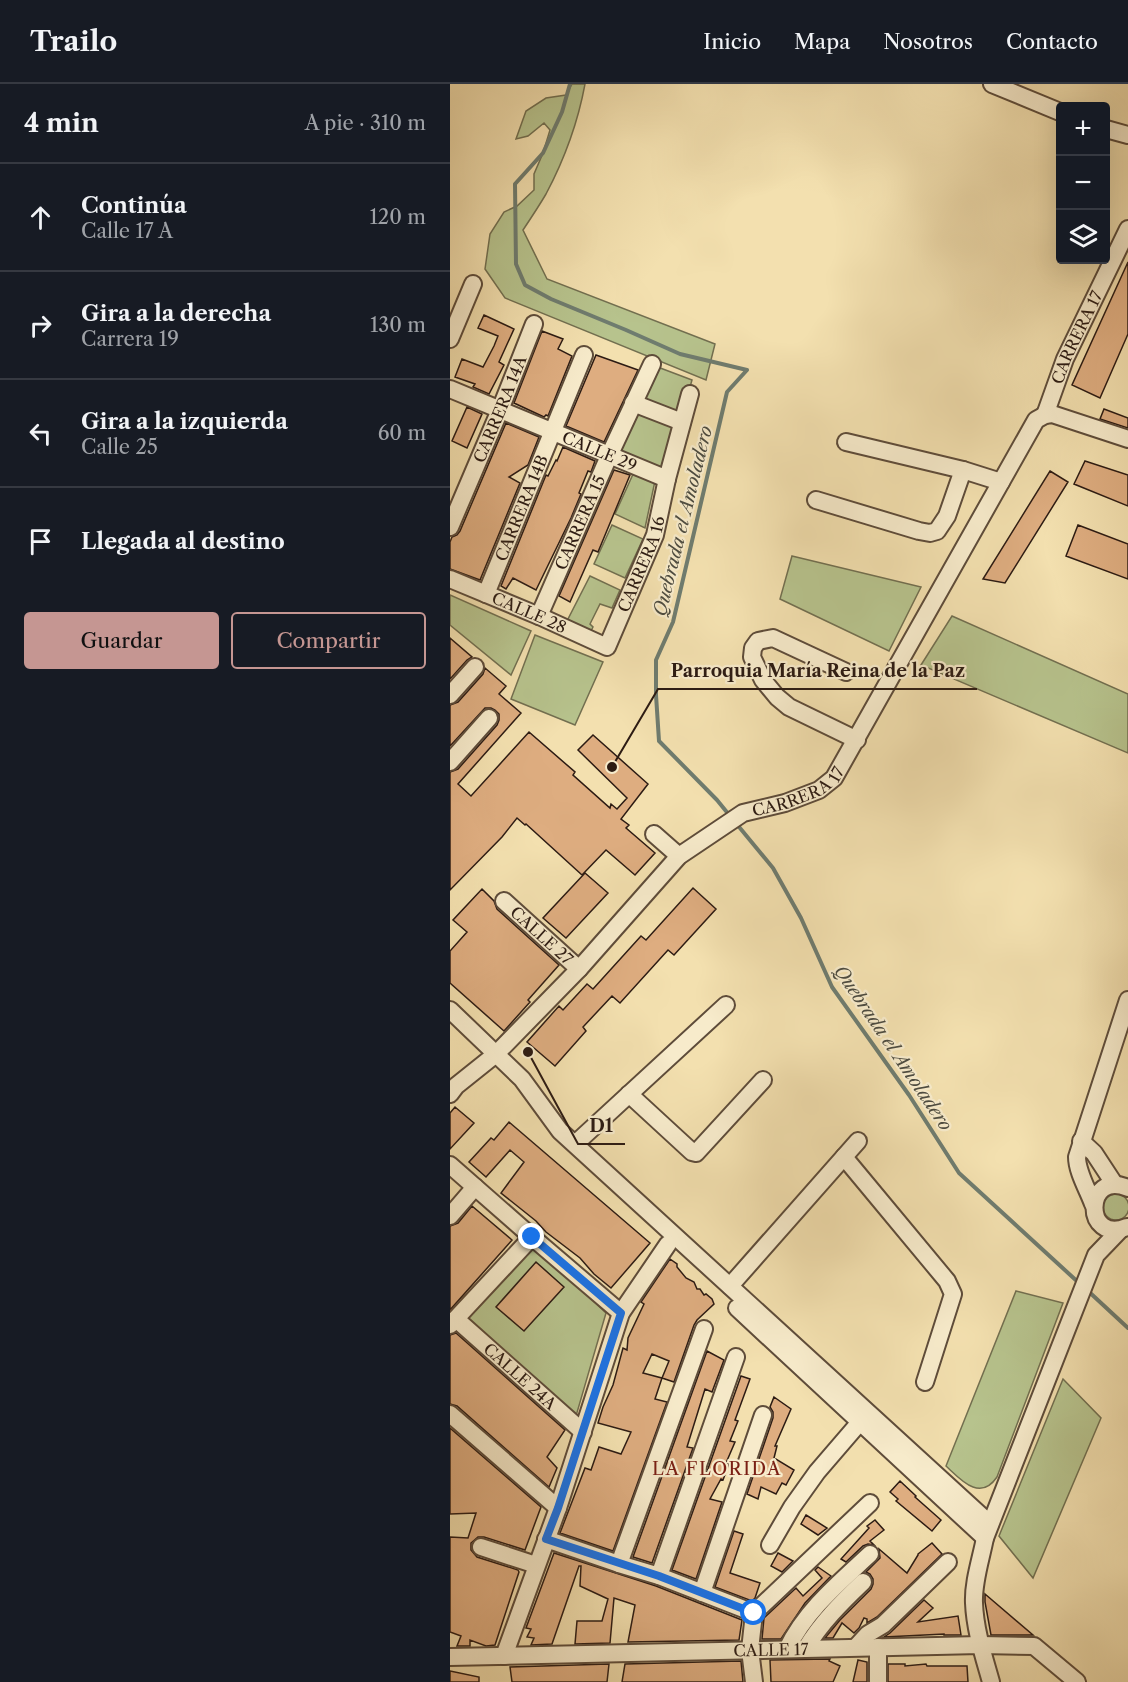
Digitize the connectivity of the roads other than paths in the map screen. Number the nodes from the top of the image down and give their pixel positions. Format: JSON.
{"nodes":[{"id":1,"x":992,"y":84,"type":"edge"},
{"id":2,"x":1056,"y":110,"type":"edge"},
{"id":3,"x":1110,"y":130,"type":"edge"},
{"id":4,"x":1128,"y":135,"type":"edge"},
{"id":5,"x":1128,"y":229,"type":"edge"},
{"id":6,"x":473,"y":284,"type":"dead end"},
{"id":7,"x":534,"y":324,"type":"dead end"},
{"id":8,"x":450,"y":339,"type":"edge"},
{"id":9,"x":584,"y":355,"type":"dead end"},
{"id":10,"x":652,"y":364,"type":"dead end"},
{"id":11,"x":450,"y":389,"type":"edge"},
{"id":12,"x":690,"y":394,"type":"dead end"},
{"id":13,"x":633,"y":403,"type":"junction"},
{"id":14,"x":500,"y":410,"type":"junction"},
{"id":15,"x":1048,"y":414,"type":"junction"},
{"id":16,"x":682,"y":422,"type":"junction"},
{"id":17,"x":553,"y":431,"type":"junction"},
{"id":18,"x":1128,"y":439,"type":"edge"},
{"id":19,"x":846,"y":442,"type":"dead end"},
{"id":20,"x":609,"y":456,"type":"junction"},
{"id":21,"x":963,"y":470,"type":"junction"},
{"id":22,"x":667,"y":479,"type":"junction"},
{"id":23,"x":1001,"y":482,"type":"junction"},
{"id":24,"x":816,"y":500,"type":"dead end"},
{"id":25,"x":450,"y":527,"type":"edge"},
{"id":26,"x":450,"y":579,"type":"edge"},
{"id":27,"x":486,"y":594,"type":"junction"},
{"id":28,"x":539,"y":616,"type":"junction"},
{"id":29,"x":607,"y":647,"type":"joint"},
{"id":30,"x":475,"y":668,"type":"dead end"},
{"id":31,"x":846,"y":672,"type":"dead end"},
{"id":32,"x":450,"y":695,"type":"edge"},
{"id":33,"x":489,"y":718,"type":"dead end"},
{"id":34,"x":857,"y":740,"type":"junction"},
{"id":35,"x":451,"y":759,"type":"edge"},
{"id":36,"x":654,"y":834,"type":"dead end"},
{"id":37,"x":679,"y":856,"type":"junction"},
{"id":38,"x":504,"y":901,"type":"dead end"},
{"id":39,"x":579,"y":969,"type":"junction"},
{"id":40,"x":1128,"y":1000,"type":"edge"},
{"id":41,"x":726,"y":1005,"type":"dead end"},
{"id":42,"x":450,"y":1010,"type":"edge"},
{"id":43,"x":450,"y":1024,"type":"edge"},
{"id":44,"x":492,"y":1057,"type":"junction"},
{"id":45,"x":762,"y":1080,"type":"dead end"},
{"id":46,"x":450,"y":1094,"type":"edge"},
{"id":47,"x":629,"y":1094,"type":"junction"},
{"id":48,"x":858,"y":1141,"type":"dead end"},
{"id":49,"x":1081,"y":1141,"type":"junction"},
{"id":50,"x":575,"y":1144,"type":"junction"},
{"id":51,"x":844,"y":1157,"type":"junction"},
{"id":52,"x":450,"y":1165,"type":"edge"},
{"id":53,"x":1122,"y":1186,"type":"edge"},
{"id":54,"x":475,"y":1188,"type":"junction"},
{"id":55,"x":1095,"y":1211,"type":"junction"},
{"id":56,"x":450,"y":1216,"type":"edge"},
{"id":57,"x":1124,"y":1228,"type":"edge"},
{"id":58,"x":532,"y":1237,"type":"junction"},
{"id":59,"x":668,"y":1244,"type":"junction"},
{"id":60,"x":1096,"y":1255,"type":"junction"},
{"id":61,"x":730,"y":1286,"type":"junction"},
{"id":62,"x":621,"y":1313,"type":"junction"},
{"id":63,"x":453,"y":1322,"type":"edge"},
{"id":64,"x":704,"y":1329,"type":"dead end"},
{"id":65,"x":736,"y":1357,"type":"dead end"},
{"id":66,"x":925,"y":1382,"type":"dead end"},
{"id":67,"x":450,"y":1414,"type":"edge"},
{"id":68,"x":763,"y":1415,"type":"dead end"},
{"id":69,"x":860,"y":1422,"type":"junction"},
{"id":70,"x":583,"y":1432,"type":"junction"},
{"id":71,"x":870,"y":1503,"type":"dead end"},
{"id":72,"x":558,"y":1508,"type":"junction"},
{"id":73,"x":988,"y":1531,"type":"junction"},
{"id":74,"x":546,"y":1539,"type":"junction"},
{"id":75,"x":770,"y":1545,"type":"dead end"},
{"id":76,"x":481,"y":1547,"type":"dead end"},
{"id":77,"x":870,"y":1554,"type":"dead end"},
{"id":78,"x":948,"y":1562,"type":"dead end"},
{"id":79,"x":619,"y":1564,"type":"junction"},
{"id":80,"x":536,"y":1565,"type":"junction"},
{"id":81,"x":659,"y":1576,"type":"junction"},
{"id":82,"x":862,"y":1582,"type":"dead end"},
{"id":83,"x":702,"y":1593,"type":"junction"},
{"id":84,"x":754,"y":1613,"type":"junction"},
{"id":85,"x":980,"y":1645,"type":"junction"},
{"id":86,"x":856,"y":1647,"type":"junction"},
{"id":87,"x":878,"y":1647,"type":"junction"},
{"id":88,"x":806,"y":1648,"type":"junction"},
{"id":89,"x":787,"y":1649,"type":"junction"},
{"id":90,"x":750,"y":1650,"type":"junction"},
{"id":91,"x":504,"y":1656,"type":"junction"},
{"id":92,"x":450,"y":1657,"type":"edge"},
{"id":93,"x":1070,"y":1680,"type":"edge"},
{"id":94,"x":754,"y":1682,"type":"edge"},
{"id":95,"x":878,"y":1682,"type":"edge"},
{"id":96,"x":991,"y":1682,"type":"edge"}],
"edges":[{"from":1,"to":2,"type":"street"},
{"from":3,"to":4,"type":"street"},
{"from":5,"to":15,"type":"street","name":"CARRERA 17"},
{"from":6,"to":8,"type":"street"},
{"from":7,"to":14,"type":"street","name":"CARRERA 14A"},
{"from":9,"to":17,"type":"street","name":"CARRERA 14B"},
{"from":10,"to":13,"type":"street","name":"CARRERA 15"},
{"from":11,"to":14,"type":"street","name":"CALLE 29"},
{"from":12,"to":16,"type":"street"},
{"from":13,"to":16,"type":"street"},
{"from":13,"to":20,"type":"street","name":"CARRERA 15"},
{"from":14,"to":17,"type":"street","name":"CALLE 29"},
{"from":14,"to":25,"type":"street","name":"CARRERA 14A"},
{"from":15,"to":18,"type":"street"},
{"from":15,"to":23,"type":"street","name":"CARRERA 17"},
{"from":16,"to":22,"type":"street"},
{"from":17,"to":20,"type":"street","name":"CALLE 29"},
{"from":17,"to":27,"type":"street","name":"CARRERA 14B"},
{"from":19,"to":21,"type":"street"},
{"from":20,"to":22,"type":"street","name":"CALLE 29"},
{"from":20,"to":28,"type":"street","name":"CARRERA 15"},
{"from":21,"to":23,"type":"street"},
{"from":21,"to":24,"type":"street"},
{"from":22,"to":29,"type":"street","name":"CARRERA 16"},
{"from":23,"to":34,"type":"street","name":"CARRERA 17"},
{"from":26,"to":27,"type":"street","name":"CALLE 28"},
{"from":27,"to":28,"type":"street","name":"CALLE 28"},
{"from":28,"to":29,"type":"street","name":"CALLE 28"},
{"from":30,"to":32,"type":"street"},
{"from":31,"to":34,"type":"street"},
{"from":33,"to":35,"type":"street"},
{"from":34,"to":37,"type":"street","name":"CARRERA 17"},
{"from":36,"to":37,"type":"street"},
{"from":37,"to":39,"type":"street","name":"CARRERA 17"},
{"from":38,"to":39,"type":"street","name":"CALLE 27"},
{"from":39,"to":44,"type":"street","name":"CARRERA 17"},
{"from":40,"to":49,"type":"street"},
{"from":41,"to":47,"type":"street"},
{"from":42,"to":44,"type":"street"},
{"from":43,"to":44,"type":"street"},
{"from":44,"to":46,"type":"street","name":"CARRERA 17"},
{"from":44,"to":50,"type":"street"},
{"from":44,"to":59,"type":"street"},
{"from":45,"to":47,"type":"street"},
{"from":47,"to":50,"type":"street"},
{"from":48,"to":51,"type":"street"},
{"from":49,"to":53,"type":"street"},
{"from":49,"to":55,"type":"street"},
{"from":50,"to":61,"type":"street"},
{"from":51,"to":61,"type":"street"},
{"from":51,"to":66,"type":"street"},
{"from":52,"to":54,"type":"street"},
{"from":53,"to":55,"type":"street"},
{"from":54,"to":56,"type":"street"},
{"from":54,"to":58,"type":"street"},
{"from":55,"to":57,"type":"street"},
{"from":55,"to":60,"type":"street"},
{"from":57,"to":60,"type":"street"},
{"from":58,"to":62,"type":"street"},
{"from":58,"to":63,"type":"street"},
{"from":59,"to":62,"type":"street"},
{"from":59,"to":69,"type":"street"},
{"from":60,"to":73,"type":"street"},
{"from":61,"to":73,"type":"street"},
{"from":62,"to":70,"type":"street"},
{"from":63,"to":70,"type":"street","name":"CALLE 24A"},
{"from":64,"to":79,"type":"street"},
{"from":65,"to":81,"type":"street"},
{"from":67,"to":72,"type":"street"},
{"from":68,"to":83,"type":"street"},
{"from":69,"to":73,"type":"street"},
{"from":69,"to":75,"type":"street"},
{"from":70,"to":72,"type":"street"},
{"from":71,"to":84,"type":"street"},
{"from":72,"to":74,"type":"street"},
{"from":73,"to":85,"type":"street"},
{"from":74,"to":79,"type":"street"},
{"from":74,"to":80,"type":"street"},
{"from":76,"to":80,"type":"street"},
{"from":77,"to":89,"type":"street"},
{"from":78,"to":86,"type":"street"},
{"from":79,"to":81,"type":"street"},
{"from":80,"to":91,"type":"street"},
{"from":81,"to":83,"type":"street"},
{"from":82,"to":88,"type":"street"},
{"from":83,"to":84,"type":"street"},
{"from":84,"to":90,"type":"street"},
{"from":85,"to":87,"type":"street","name":"CALLE 17"},
{"from":85,"to":93,"type":"street","name":"CALLE 17"},
{"from":85,"to":96,"type":"street"},
{"from":86,"to":87,"type":"street","name":"CALLE 17"},
{"from":86,"to":88,"type":"street","name":"CALLE 17"},
{"from":87,"to":95,"type":"street"},
{"from":88,"to":89,"type":"street","name":"CALLE 17"},
{"from":89,"to":90,"type":"street","name":"CALLE 17"},
{"from":90,"to":91,"type":"street","name":"CALLE 17"},
{"from":90,"to":94,"type":"street"},
{"from":91,"to":92,"type":"street","name":"CALLE 17"}]}
